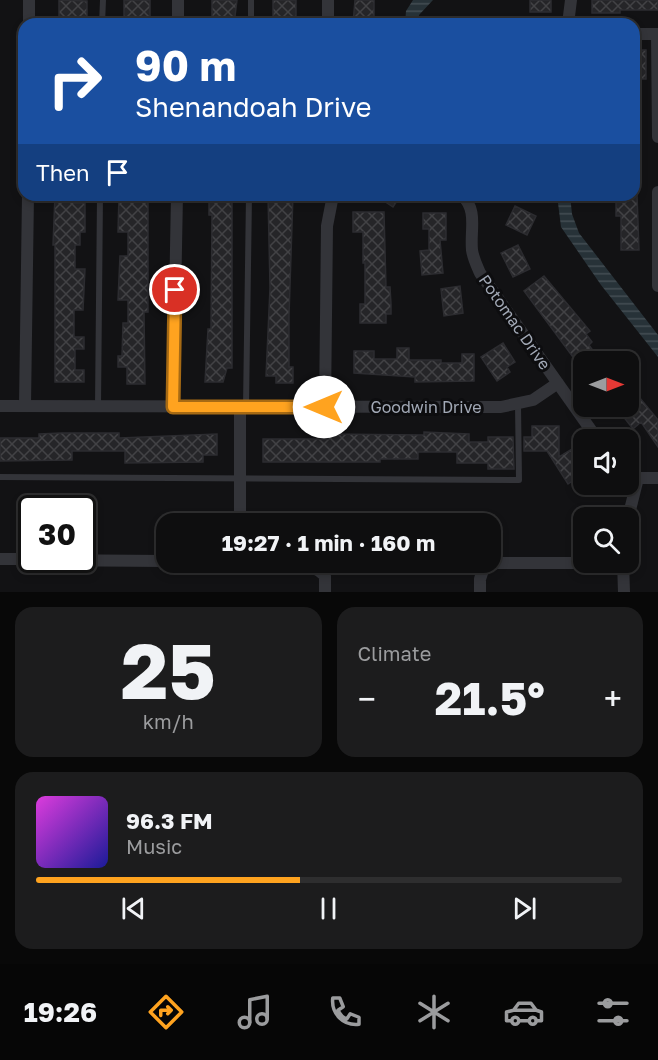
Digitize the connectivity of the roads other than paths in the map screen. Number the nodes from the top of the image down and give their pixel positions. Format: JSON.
{"nodes":[{"id":1,"x":29,"y":0,"type":"edge"},
{"id":2,"x":103,"y":0,"type":"edge"},
{"id":3,"x":178,"y":0,"type":"edge"},
{"id":4,"x":251,"y":0,"type":"edge"},
{"id":5,"x":328,"y":0,"type":"edge"},
{"id":6,"x":571,"y":0,"type":"edge"},
{"id":7,"x":29,"y":18,"type":"edge"},
{"id":8,"x":102,"y":18,"type":"edge"},
{"id":9,"x":178,"y":18,"type":"edge"},
{"id":10,"x":251,"y":18,"type":"edge"},
{"id":11,"x":328,"y":18,"type":"edge"},
{"id":12,"x":569,"y":18,"type":"edge"},
{"id":13,"x":640,"y":34,"type":"edge"},
{"id":14,"x":657,"y":34,"type":"edge"},
{"id":15,"x":658,"y":137,"type":"edge"},
{"id":16,"x":658,"y":192,"type":"edge"},
{"id":17,"x":28,"y":201,"type":"edge"},
{"id":18,"x":100,"y":201,"type":"edge"},
{"id":19,"x":177,"y":201,"type":"edge"},
{"id":20,"x":249,"y":201,"type":"edge"},
{"id":21,"x":332,"y":201,"type":"edge"},
{"id":22,"x":468,"y":201,"type":"edge"},
{"id":23,"x":658,"y":286,"type":"edge"},
{"id":24,"x":558,"y":383,"type":"junction"},
{"id":25,"x":518,"y":405,"type":"junction"},
{"id":26,"x":0,"y":406,"type":"edge"},
{"id":27,"x":25,"y":406,"type":"junction"},
{"id":28,"x":98,"y":407,"type":"junction"},
{"id":29,"x":173,"y":407,"type":"junction"},
{"id":30,"x":324,"y":407,"type":"junction"},
{"id":31,"x":243,"y":408,"type":"junction"},
{"id":32,"x":590,"y":429,"type":"edge"},
{"id":33,"x":639,"y":476,"type":"edge"},
{"id":34,"x":0,"y":477,"type":"edge"},
{"id":35,"x":240,"y":477,"type":"junction"},
{"id":36,"x":658,"y":478,"type":"edge"},
{"id":37,"x":240,"y":513,"type":"edge"},
{"id":38,"x":0,"y":559,"type":"edge"},
{"id":39,"x":18,"y":560,"type":"edge"},
{"id":40,"x":96,"y":560,"type":"edge"},
{"id":41,"x":156,"y":561,"type":"edge"},
{"id":42,"x":573,"y":563,"type":"edge"},
{"id":43,"x":322,"y":573,"type":"edge"},
{"id":44,"x":623,"y":573,"type":"edge"},
{"id":45,"x":325,"y":592,"type":"edge"},
{"id":46,"x":480,"y":592,"type":"edge"},
{"id":47,"x":624,"y":592,"type":"edge"}],
"edges":[{"from":1,"to":7,"type":"street"},
{"from":2,"to":8,"type":"lane"},
{"from":3,"to":9,"type":"street"},
{"from":4,"to":10,"type":"lane"},
{"from":5,"to":11,"type":"street"},
{"from":6,"to":12,"type":"street"},
{"from":13,"to":14,"type":"street"},
{"from":14,"to":15,"type":"street"},
{"from":16,"to":23,"type":"street"},
{"from":17,"to":27,"type":"street"},
{"from":18,"to":28,"type":"lane"},
{"from":19,"to":29,"type":"street"},
{"from":20,"to":31,"type":"lane"},
{"from":21,"to":30,"type":"street"},
{"from":22,"to":24,"type":"street","name":"Potomac Drive"},
{"from":24,"to":25,"type":"street","name":"Goodwin Drive"},
{"from":24,"to":32,"type":"street","name":"Potomac Drive"},
{"from":25,"to":30,"type":"street","name":"Goodwin Drive"},
{"from":25,"to":35,"type":"lane"},
{"from":26,"to":27,"type":"street","name":"Goodwin Drive"},
{"from":27,"to":28,"type":"street","name":"Goodwin Drive"},
{"from":28,"to":29,"type":"street","name":"Goodwin Drive"},
{"from":29,"to":31,"type":"street","name":"Goodwin Drive"},
{"from":30,"to":31,"type":"street","name":"Goodwin Drive"},
{"from":31,"to":35,"type":"street"},
{"from":33,"to":36,"type":"street"},
{"from":34,"to":35,"type":"lane"},
{"from":35,"to":37,"type":"street"},
{"from":38,"to":39,"type":"street"},
{"from":40,"to":41,"type":"street"},
{"from":42,"to":46,"type":"street"},
{"from":43,"to":45,"type":"street"},
{"from":44,"to":47,"type":"street"}]}
